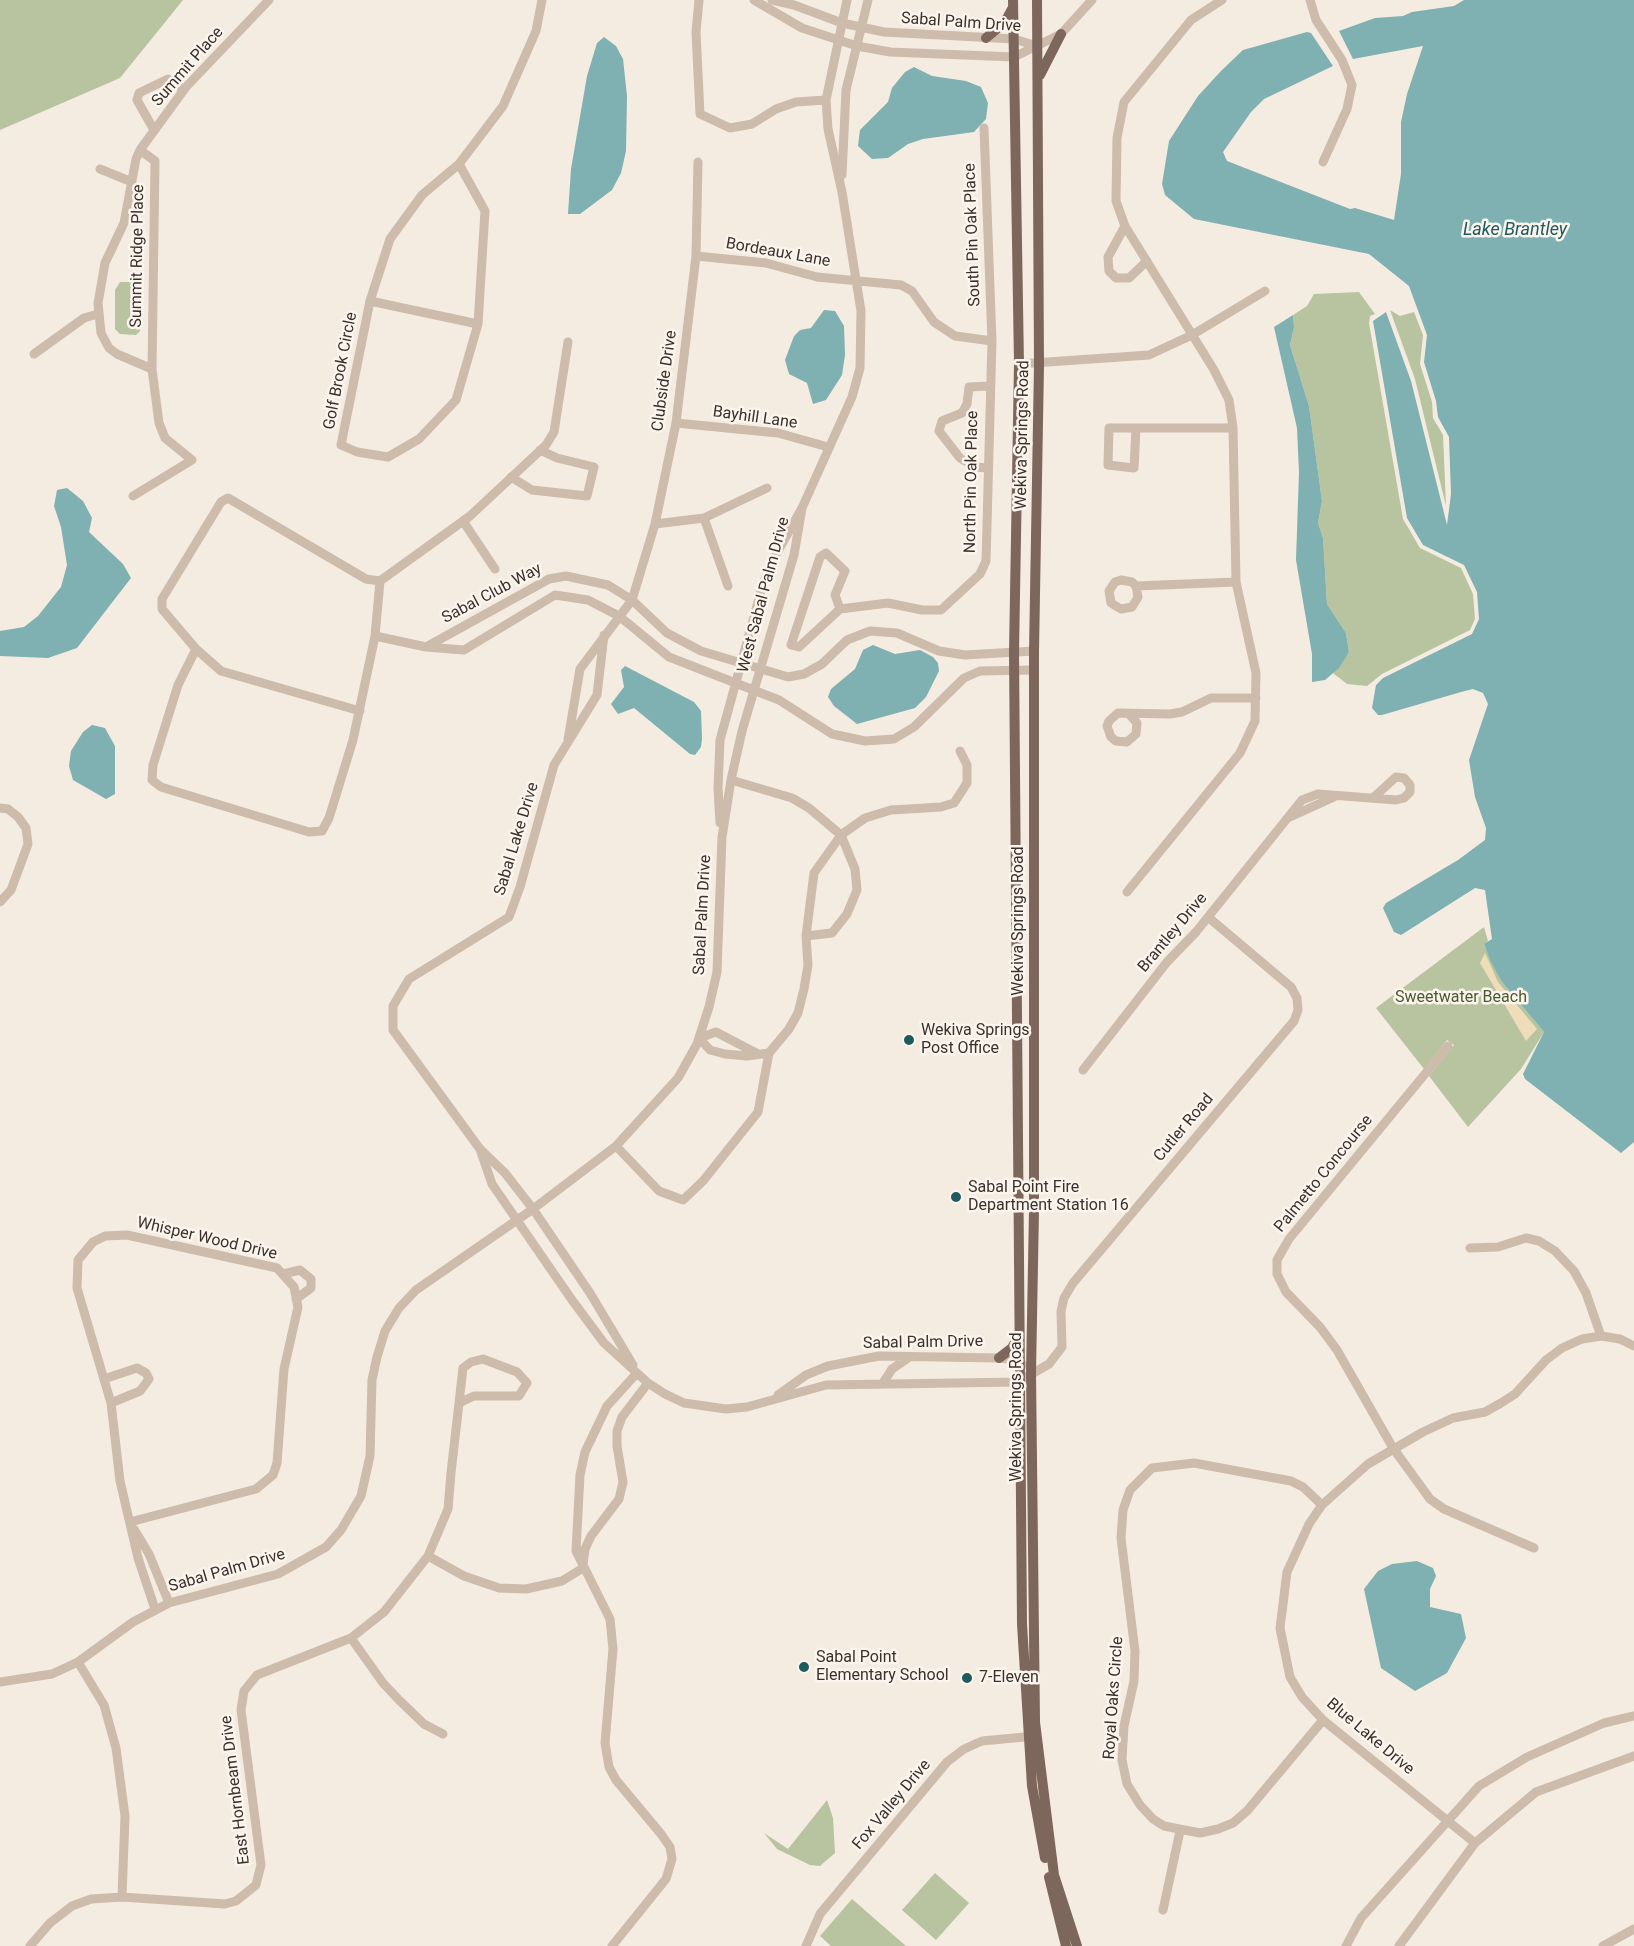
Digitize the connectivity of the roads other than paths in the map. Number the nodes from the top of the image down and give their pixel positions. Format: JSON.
{"nodes":[{"id":1,"x":269,"y":0,"type":"edge"},
{"id":2,"x":542,"y":0,"type":"edge"},
{"id":3,"x":699,"y":0,"type":"edge"},
{"id":4,"x":754,"y":0,"type":"edge"},
{"id":5,"x":772,"y":0,"type":"edge"},
{"id":6,"x":847,"y":0,"type":"edge"},
{"id":7,"x":868,"y":0,"type":"edge"},
{"id":8,"x":1037,"y":0,"type":"edge"},
{"id":9,"x":1092,"y":0,"type":"edge"},
{"id":10,"x":1222,"y":0,"type":"edge"},
{"id":11,"x":1310,"y":0,"type":"edge"},
{"id":12,"x":1013,"y":3,"type":"edge"},
{"id":13,"x":842,"y":23,"type":"junction"},
{"id":14,"x":862,"y":27,"type":"junction"},
{"id":15,"x":1062,"y":34,"type":"junction"},
{"id":16,"x":986,"y":38,"type":"junction"},
{"id":17,"x":1014,"y":39,"type":"junction"},
{"id":18,"x":838,"y":41,"type":"junction"},
{"id":19,"x":857,"y":46,"type":"junction"},
{"id":20,"x":1037,"y":46,"type":"junction"},
{"id":21,"x":1014,"y":57,"type":"junction"},
{"id":22,"x":1037,"y":84,"type":"junction"},
{"id":23,"x":184,"y":90,"type":"junction"},
{"id":24,"x":826,"y":100,"type":"junction"},
{"id":25,"x":984,"y":128,"type":"dead end"},
{"id":26,"x":154,"y":130,"type":"junction"},
{"id":27,"x":138,"y":154,"type":"junction"},
{"id":28,"x":698,"y":162,"type":"dead end"},
{"id":29,"x":1323,"y":162,"type":"dead end"},
{"id":30,"x":459,"y":164,"type":"junction"},
{"id":31,"x":100,"y":169,"type":"dead end"},
{"id":32,"x":132,"y":182,"type":"junction"},
{"id":33,"x":842,"y":192,"type":"junction"},
{"id":34,"x":1125,"y":226,"type":"junction"},
{"id":35,"x":696,"y":256,"type":"junction"},
{"id":36,"x":1147,"y":261,"type":"junction"},
{"id":37,"x":856,"y":279,"type":"junction"},
{"id":38,"x":1265,"y":291,"type":"dead end"},
{"id":39,"x":370,"y":301,"type":"junction"},
{"id":40,"x":98,"y":314,"type":"junction"},
{"id":41,"x":478,"y":324,"type":"junction"},
{"id":42,"x":1191,"y":335,"type":"junction"},
{"id":43,"x":992,"y":341,"type":"junction"},
{"id":44,"x":568,"y":342,"type":"dead end"},
{"id":45,"x":34,"y":354,"type":"dead end"},
{"id":46,"x":1019,"y":364,"type":"junction"},
{"id":47,"x":1039,"y":364,"type":"junction"},
{"id":48,"x":152,"y":369,"type":"junction"},
{"id":49,"x":988,"y":386,"type":"junction"},
{"id":50,"x":676,"y":423,"type":"junction"},
{"id":51,"x":1136,"y":428,"type":"junction"},
{"id":52,"x":1233,"y":428,"type":"junction"},
{"id":53,"x":828,"y":447,"type":"junction"},
{"id":54,"x":540,"y":450,"type":"junction"},
{"id":55,"x":988,"y":468,"type":"junction"},
{"id":56,"x":511,"y":477,"type":"junction"},
{"id":57,"x":767,"y":488,"type":"dead end"},
{"id":58,"x":133,"y":496,"type":"dead end"},
{"id":59,"x":802,"y":508,"type":"junction"},
{"id":60,"x":704,"y":518,"type":"junction"},
{"id":61,"x":463,"y":521,"type":"junction"},
{"id":62,"x":655,"y":524,"type":"junction"},
{"id":63,"x":495,"y":569,"type":"dead end"},
{"id":64,"x":380,"y":581,"type":"junction"},
{"id":65,"x":1236,"y":582,"type":"junction"},
{"id":66,"x":728,"y":586,"type":"dead end"},
{"id":67,"x":1136,"y":586,"type":"dead end"},
{"id":68,"x":632,"y":600,"type":"junction"},
{"id":69,"x":840,"y":609,"type":"junction"},
{"id":70,"x":619,"y":616,"type":"junction"},
{"id":71,"x":375,"y":636,"type":"junction"},
{"id":72,"x":604,"y":636,"type":"junction"},
{"id":73,"x":426,"y":647,"type":"junction"},
{"id":74,"x":196,"y":649,"type":"junction"},
{"id":75,"x":1034,"y":651,"type":"junction"},
{"id":76,"x":1014,"y":652,"type":"junction"},
{"id":77,"x":740,"y":664,"type":"junction"},
{"id":78,"x":760,"y":670,"type":"junction"},
{"id":79,"x":1014,"y":670,"type":"junction"},
{"id":80,"x":1034,"y":670,"type":"junction"},
{"id":81,"x":735,"y":683,"type":"junction"},
{"id":82,"x":754,"y":689,"type":"junction"},
{"id":83,"x":1256,"y":698,"type":"junction"},
{"id":84,"x":360,"y":711,"type":"junction"},
{"id":85,"x":1129,"y":714,"type":"dead end"},
{"id":86,"x":567,"y":742,"type":"junction"},
{"id":87,"x":960,"y":751,"type":"dead end"},
{"id":88,"x":730,"y":780,"type":"junction"},
{"id":89,"x":1374,"y":797,"type":"dead end"},
{"id":90,"x":0,"y":808,"type":"edge"},
{"id":91,"x":841,"y":836,"type":"junction"},
{"id":92,"x":722,"y":837,"type":"junction"},
{"id":93,"x":1127,"y":891,"type":"dead end"},
{"id":94,"x":0,"y":902,"type":"edge"},
{"id":95,"x":1208,"y":917,"type":"junction"},
{"id":96,"x":806,"y":936,"type":"junction"},
{"id":97,"x":699,"y":1038,"type":"junction"},
{"id":98,"x":1448,"y":1046,"type":"dead end"},
{"id":99,"x":769,"y":1053,"type":"junction"},
{"id":100,"x":758,"y":1054,"type":"junction"},
{"id":101,"x":1083,"y":1070,"type":"dead end"},
{"id":102,"x":1034,"y":1092,"type":"junction"},
{"id":103,"x":1017,"y":1093,"type":"junction"},
{"id":104,"x":615,"y":1146,"type":"junction"},
{"id":105,"x":480,"y":1149,"type":"junction"},
{"id":106,"x":533,"y":1209,"type":"junction"},
{"id":107,"x":1016,"y":1210,"type":"junction"},
{"id":108,"x":1034,"y":1210,"type":"junction"},
{"id":109,"x":516,"y":1220,"type":"junction"},
{"id":110,"x":1470,"y":1248,"type":"dead end"},
{"id":111,"x":283,"y":1274,"type":"junction"},
{"id":112,"x":296,"y":1299,"type":"junction"},
{"id":113,"x":1601,"y":1336,"type":"junction"},
{"id":114,"x":1018,"y":1338,"type":"junction"},
{"id":115,"x":1634,"y":1346,"type":"edge"},
{"id":116,"x":914,"y":1356,"type":"junction"},
{"id":117,"x":999,"y":1358,"type":"junction"},
{"id":118,"x":1018,"y":1360,"type":"junction"},
{"id":119,"x":637,"y":1373,"type":"junction"},
{"id":120,"x":1031,"y":1373,"type":"junction"},
{"id":121,"x":104,"y":1379,"type":"junction"},
{"id":122,"x":1018,"y":1382,"type":"junction"},
{"id":123,"x":648,"y":1383,"type":"junction"},
{"id":124,"x":883,"y":1383,"type":"junction"},
{"id":125,"x":771,"y":1399,"type":"junction"},
{"id":126,"x":111,"y":1403,"type":"junction"},
{"id":127,"x":459,"y":1403,"type":"junction"},
{"id":128,"x":1393,"y":1449,"type":"junction"},
{"id":129,"x":1322,"y":1505,"type":"junction"},
{"id":130,"x":130,"y":1522,"type":"junction"},
{"id":131,"x":1534,"y":1548,"type":"dead end"},
{"id":132,"x":428,"y":1556,"type":"junction"},
{"id":133,"x":582,"y":1568,"type":"junction"},
{"id":134,"x":169,"y":1603,"type":"junction"},
{"id":135,"x":155,"y":1609,"type":"junction"},
{"id":136,"x":351,"y":1638,"type":"junction"},
{"id":137,"x":78,"y":1662,"type":"junction"},
{"id":138,"x":0,"y":1682,"type":"edge"},
{"id":139,"x":1634,"y":1716,"type":"edge"},
{"id":140,"x":1323,"y":1720,"type":"junction"},
{"id":141,"x":443,"y":1734,"type":"dead end"},
{"id":142,"x":1032,"y":1736,"type":"junction"},
{"id":143,"x":1634,"y":1756,"type":"edge"},
{"id":144,"x":1447,"y":1820,"type":"junction"},
{"id":145,"x":1180,"y":1831,"type":"junction"},
{"id":146,"x":1475,"y":1843,"type":"junction"},
{"id":147,"x":122,"y":1897,"type":"junction"},
{"id":148,"x":1163,"y":1910,"type":"dead end"},
{"id":149,"x":1634,"y":1929,"type":"edge"},
{"id":150,"x":30,"y":1946,"type":"edge"},
{"id":151,"x":612,"y":1946,"type":"edge"},
{"id":152,"x":806,"y":1946,"type":"edge"},
{"id":153,"x":1066,"y":1946,"type":"edge"},
{"id":154,"x":1077,"y":1946,"type":"edge"},
{"id":155,"x":1346,"y":1946,"type":"edge"},
{"id":156,"x":1399,"y":1946,"type":"edge"},
{"id":157,"x":1603,"y":1946,"type":"edge"}],
"edges":[{"from":1,"to":23,"type":"street","name":"Summit Place"},
{"from":2,"to":30,"type":"street","name":"Golf Brook Circle"},
{"from":3,"to":24,"type":"street"},
{"from":4,"to":18,"type":"street","name":"Sabal Palm Drive"},
{"from":5,"to":13,"type":"street","name":"Sabal Palm Drive"},
{"from":6,"to":13,"type":"street","name":"West Sabal Palm Drive"},
{"from":7,"to":14,"type":"street","name":"West Sabal Palm Drive"},
{"from":8,"to":20,"type":"main road","name":"Wekiva Springs Road"},
{"from":9,"to":15,"type":"street"},
{"from":10,"to":34,"type":"street"},
{"from":11,"to":29,"type":"street"},
{"from":12,"to":16,"type":"main road"},
{"from":12,"to":17,"type":"main road","name":"Wekiva Springs Road"},
{"from":13,"to":14,"type":"street","name":"Sabal Palm Drive"},
{"from":13,"to":18,"type":"street","name":"West Sabal Palm Drive"},
{"from":14,"to":16,"type":"street","name":"Sabal Palm Drive"},
{"from":14,"to":19,"type":"street","name":"West Sabal Palm Drive"},
{"from":15,"to":20,"type":"street"},
{"from":15,"to":22,"type":"main road"},
{"from":16,"to":17,"type":"street","name":"Sabal Palm Drive"},
{"from":17,"to":20,"type":"street","name":"Sabal Palm Drive"},
{"from":17,"to":21,"type":"main road","name":"Wekiva Springs Road"},
{"from":18,"to":19,"type":"street","name":"Sabal Palm Drive"},
{"from":18,"to":24,"type":"street","name":"West Sabal Palm Drive"},
{"from":19,"to":21,"type":"street","name":"Sabal Palm Drive"},
{"from":19,"to":33,"type":"street","name":"West Sabal Palm Drive"},
{"from":20,"to":21,"type":"street","name":"Sabal Palm Drive"},
{"from":20,"to":22,"type":"main road","name":"Wekiva Springs Road"},
{"from":21,"to":46,"type":"main road","name":"Wekiva Springs Road"},
{"from":22,"to":47,"type":"main road","name":"Wekiva Springs Road"},
{"from":23,"to":26,"type":"street","name":"Summit Place"},
{"from":23,"to":26,"type":"street"},
{"from":24,"to":33,"type":"street","name":"West Sabal Palm Drive"},
{"from":25,"to":43,"type":"street","name":"South Pin Oak Place"},
{"from":26,"to":27,"type":"street","name":"Summit Place"},
{"from":27,"to":32,"type":"street","name":"Summit Ridge Place"},
{"from":27,"to":48,"type":"street","name":"Summit Ridge Place"},
{"from":28,"to":35,"type":"street","name":"Clubside Drive"},
{"from":30,"to":39,"type":"street","name":"Golf Brook Circle"},
{"from":30,"to":41,"type":"street","name":"Golf Brook Circle"},
{"from":31,"to":32,"type":"street"},
{"from":32,"to":40,"type":"street","name":"Summit Ridge Place"},
{"from":33,"to":37,"type":"street","name":"West Sabal Palm Drive"},
{"from":34,"to":36,"type":"street"},
{"from":34,"to":36,"type":"street"},
{"from":35,"to":37,"type":"street","name":"Bordeaux Lane"},
{"from":35,"to":50,"type":"street","name":"Clubside Drive"},
{"from":36,"to":42,"type":"street"},
{"from":37,"to":43,"type":"street","name":"Bordeaux Lane"},
{"from":37,"to":53,"type":"street","name":"West Sabal Palm Drive"},
{"from":38,"to":42,"type":"street"},
{"from":39,"to":41,"type":"street"},
{"from":39,"to":41,"type":"street","name":"Golf Brook Circle"},
{"from":40,"to":45,"type":"street"},
{"from":40,"to":48,"type":"street","name":"Summit Ridge Place"},
{"from":42,"to":47,"type":"street"},
{"from":42,"to":52,"type":"street"},
{"from":43,"to":49,"type":"street","name":"North Pin Oak Place"},
{"from":44,"to":54,"type":"street"},
{"from":46,"to":47,"type":"street"},
{"from":46,"to":76,"type":"main road","name":"Wekiva Springs Road"},
{"from":47,"to":75,"type":"main road","name":"Wekiva Springs Road"},
{"from":48,"to":58,"type":"street","name":"Summit Ridge Place"},
{"from":49,"to":55,"type":"street","name":"North Pin Oak Place"},
{"from":49,"to":55,"type":"street"},
{"from":50,"to":53,"type":"street","name":"Bayhill Lane"},
{"from":50,"to":62,"type":"street","name":"Clubside Drive"},
{"from":51,"to":51,"type":"street"},
{"from":51,"to":52,"type":"street"},
{"from":52,"to":65,"type":"street"},
{"from":53,"to":59,"type":"street","name":"West Sabal Palm Drive"},
{"from":54,"to":56,"type":"street"},
{"from":54,"to":56,"type":"street"},
{"from":55,"to":69,"type":"street","name":"North Pin Oak Place"},
{"from":56,"to":61,"type":"street"},
{"from":57,"to":60,"type":"street"},
{"from":59,"to":77,"type":"street","name":"West Sabal Palm Drive"},
{"from":59,"to":78,"type":"street","name":"West Sabal Palm Drive"},
{"from":60,"to":62,"type":"street"},
{"from":60,"to":66,"type":"street"},
{"from":61,"to":63,"type":"street"},
{"from":61,"to":64,"type":"street"},
{"from":62,"to":68,"type":"street","name":"Clubside Drive"},
{"from":64,"to":71,"type":"street"},
{"from":64,"to":74,"type":"street"},
{"from":65,"to":67,"type":"street"},
{"from":65,"to":83,"type":"street"},
{"from":68,"to":70,"type":"street","name":"Sabal Lake Drive"},
{"from":68,"to":73,"type":"street","name":"Sabal Club Way"},
{"from":68,"to":77,"type":"street","name":"Sabal Club Way"},
{"from":69,"to":69,"type":"street"},
{"from":70,"to":72,"type":"street","name":"Sabal Lake Drive"},
{"from":70,"to":73,"type":"street","name":"Sabal Club Way"},
{"from":70,"to":81,"type":"street","name":"Sabal Club Way"},
{"from":71,"to":73,"type":"street","name":"Sabal Club Way"},
{"from":71,"to":84,"type":"street"},
{"from":72,"to":86,"type":"street","name":"Sabal Lake Drive"},
{"from":72,"to":86,"type":"street","name":"Sabal Lake Drive"},
{"from":74,"to":84,"type":"street"},
{"from":74,"to":84,"type":"street"},
{"from":75,"to":76,"type":"street","name":"Sabal Club Way"},
{"from":75,"to":80,"type":"main road","name":"Wekiva Springs Road"},
{"from":76,"to":78,"type":"street","name":"Sabal Club Way"},
{"from":76,"to":79,"type":"main road","name":"Wekiva Springs Road"},
{"from":77,"to":78,"type":"street","name":"Sabal Club Way"},
{"from":77,"to":81,"type":"street","name":"Sabal Palm Drive"},
{"from":78,"to":82,"type":"street","name":"West Sabal Palm Drive"},
{"from":79,"to":80,"type":"street","name":"Sabal Club Way"},
{"from":79,"to":82,"type":"street","name":"Sabal Club Way"},
{"from":79,"to":103,"type":"main road","name":"Wekiva Springs Road"},
{"from":80,"to":102,"type":"main road","name":"Wekiva Springs Road"},
{"from":81,"to":82,"type":"street","name":"Sabal Club Way"},
{"from":81,"to":92,"type":"street","name":"Sabal Palm Drive"},
{"from":82,"to":88,"type":"street","name":"Sabal Palm Drive"},
{"from":83,"to":85,"type":"street"},
{"from":83,"to":93,"type":"street"},
{"from":86,"to":105,"type":"street","name":"Sabal Lake Drive"},
{"from":87,"to":91,"type":"street"},
{"from":88,"to":91,"type":"street"},
{"from":88,"to":92,"type":"street","name":"Sabal Palm Drive"},
{"from":89,"to":95,"type":"street","name":"Brantley Drive"},
{"from":90,"to":94,"type":"street"},
{"from":91,"to":96,"type":"street"},
{"from":91,"to":96,"type":"street"},
{"from":92,"to":97,"type":"street","name":"Sabal Palm Drive"},
{"from":95,"to":101,"type":"street","name":"Brantley Drive"},
{"from":95,"to":120,"type":"street","name":"Cutler Road"},
{"from":96,"to":99,"type":"street"},
{"from":97,"to":100,"type":"street"},
{"from":97,"to":100,"type":"street"},
{"from":97,"to":104,"type":"street","name":"Sabal Palm Drive"},
{"from":98,"to":128,"type":"street","name":"Palmetto Concourse"},
{"from":99,"to":100,"type":"street"},
{"from":99,"to":104,"type":"street"},
{"from":102,"to":103,"type":"main road"},
{"from":102,"to":108,"type":"main road","name":"Wekiva Springs Road"},
{"from":103,"to":107,"type":"main road","name":"Wekiva Springs Road"},
{"from":104,"to":106,"type":"street","name":"Sabal Palm Drive"},
{"from":105,"to":106,"type":"street","name":"Sabal Lake Drive"},
{"from":105,"to":109,"type":"street","name":"Sabal Lake Drive"},
{"from":106,"to":109,"type":"street","name":"Sabal Palm Drive"},
{"from":106,"to":119,"type":"street","name":"Sabal Palm Drive"},
{"from":107,"to":108,"type":"main road"},
{"from":107,"to":114,"type":"main road","name":"Wekiva Springs Road"},
{"from":108,"to":120,"type":"main road","name":"Wekiva Springs Road"},
{"from":109,"to":119,"type":"street","name":"Sabal Palm Drive"},
{"from":109,"to":134,"type":"street","name":"Sabal Palm Drive"},
{"from":110,"to":113,"type":"street"},
{"from":111,"to":112,"type":"street","name":"Whisper Wood Drive"},
{"from":111,"to":112,"type":"street"},
{"from":111,"to":121,"type":"street","name":"Whisper Wood Drive"},
{"from":112,"to":130,"type":"street"},
{"from":113,"to":115,"type":"street","name":"Blue Lake Drive"},
{"from":113,"to":128,"type":"street","name":"Blue Lake Drive"},
{"from":114,"to":117,"type":"main road"},
{"from":114,"to":118,"type":"main road","name":"Wekiva Springs Road"},
{"from":116,"to":117,"type":"street","name":"Sabal Palm Drive"},
{"from":116,"to":124,"type":"street"},
{"from":116,"to":125,"type":"street","name":"Sabal Palm Drive"},
{"from":117,"to":118,"type":"street","name":"Sabal Palm Drive"},
{"from":118,"to":120,"type":"street"},
{"from":118,"to":122,"type":"main road","name":"Wekiva Springs Road"},
{"from":119,"to":123,"type":"street","name":"Sabal Palm Drive"},
{"from":119,"to":133,"type":"street"},
{"from":120,"to":122,"type":"street"},
{"from":120,"to":142,"type":"main road","name":"Wekiva Springs Road"},
{"from":121,"to":126,"type":"street","name":"Whisper Wood Drive"},
{"from":121,"to":126,"type":"street"},
{"from":122,"to":124,"type":"street","name":"Sabal Palm Drive"},
{"from":122,"to":142,"type":"main road","name":"Wekiva Springs Road"},
{"from":123,"to":125,"type":"street","name":"Sabal Palm Drive"},
{"from":123,"to":133,"type":"street"},
{"from":124,"to":125,"type":"street","name":"Sabal Palm Drive"},
{"from":126,"to":130,"type":"street","name":"Whisper Wood Drive"},
{"from":127,"to":127,"type":"street","name":"East Hornbeam Drive"},
{"from":127,"to":132,"type":"street","name":"East Hornbeam Drive"},
{"from":128,"to":129,"type":"street","name":"Blue Lake Drive"},
{"from":128,"to":131,"type":"street","name":"Palmetto Concourse"},
{"from":129,"to":140,"type":"street","name":"Blue Lake Drive"},
{"from":129,"to":145,"type":"street","name":"Royal Oaks Circle"},
{"from":130,"to":134,"type":"street","name":"Whisper Wood Drive"},
{"from":130,"to":135,"type":"street","name":"Whisper Wood Drive"},
{"from":132,"to":133,"type":"street"},
{"from":132,"to":136,"type":"street","name":"East Hornbeam Drive"},
{"from":133,"to":151,"type":"street"},
{"from":134,"to":135,"type":"street","name":"Sabal Palm Drive"},
{"from":135,"to":137,"type":"street","name":"Sabal Palm Drive"},
{"from":136,"to":141,"type":"street"},
{"from":136,"to":147,"type":"street","name":"East Hornbeam Drive"},
{"from":137,"to":138,"type":"street","name":"Sabal Palm Drive"},
{"from":137,"to":147,"type":"street"},
{"from":139,"to":144,"type":"street"},
{"from":140,"to":144,"type":"street","name":"Blue Lake Drive"},
{"from":140,"to":145,"type":"street","name":"Royal Oaks Circle"},
{"from":142,"to":152,"type":"street","name":"Fox Valley Drive"},
{"from":142,"to":153,"type":"main road","name":"Wekiva Springs Road"},
{"from":142,"to":154,"type":"main road","name":"Wekiva Springs Road"},
{"from":143,"to":146,"type":"street"},
{"from":144,"to":146,"type":"street","name":"Blue Lake Drive"},
{"from":144,"to":155,"type":"street"},
{"from":145,"to":148,"type":"street"},
{"from":146,"to":156,"type":"street"},
{"from":147,"to":150,"type":"street","name":"East Hornbeam Drive"},
{"from":149,"to":157,"type":"street"}]}
